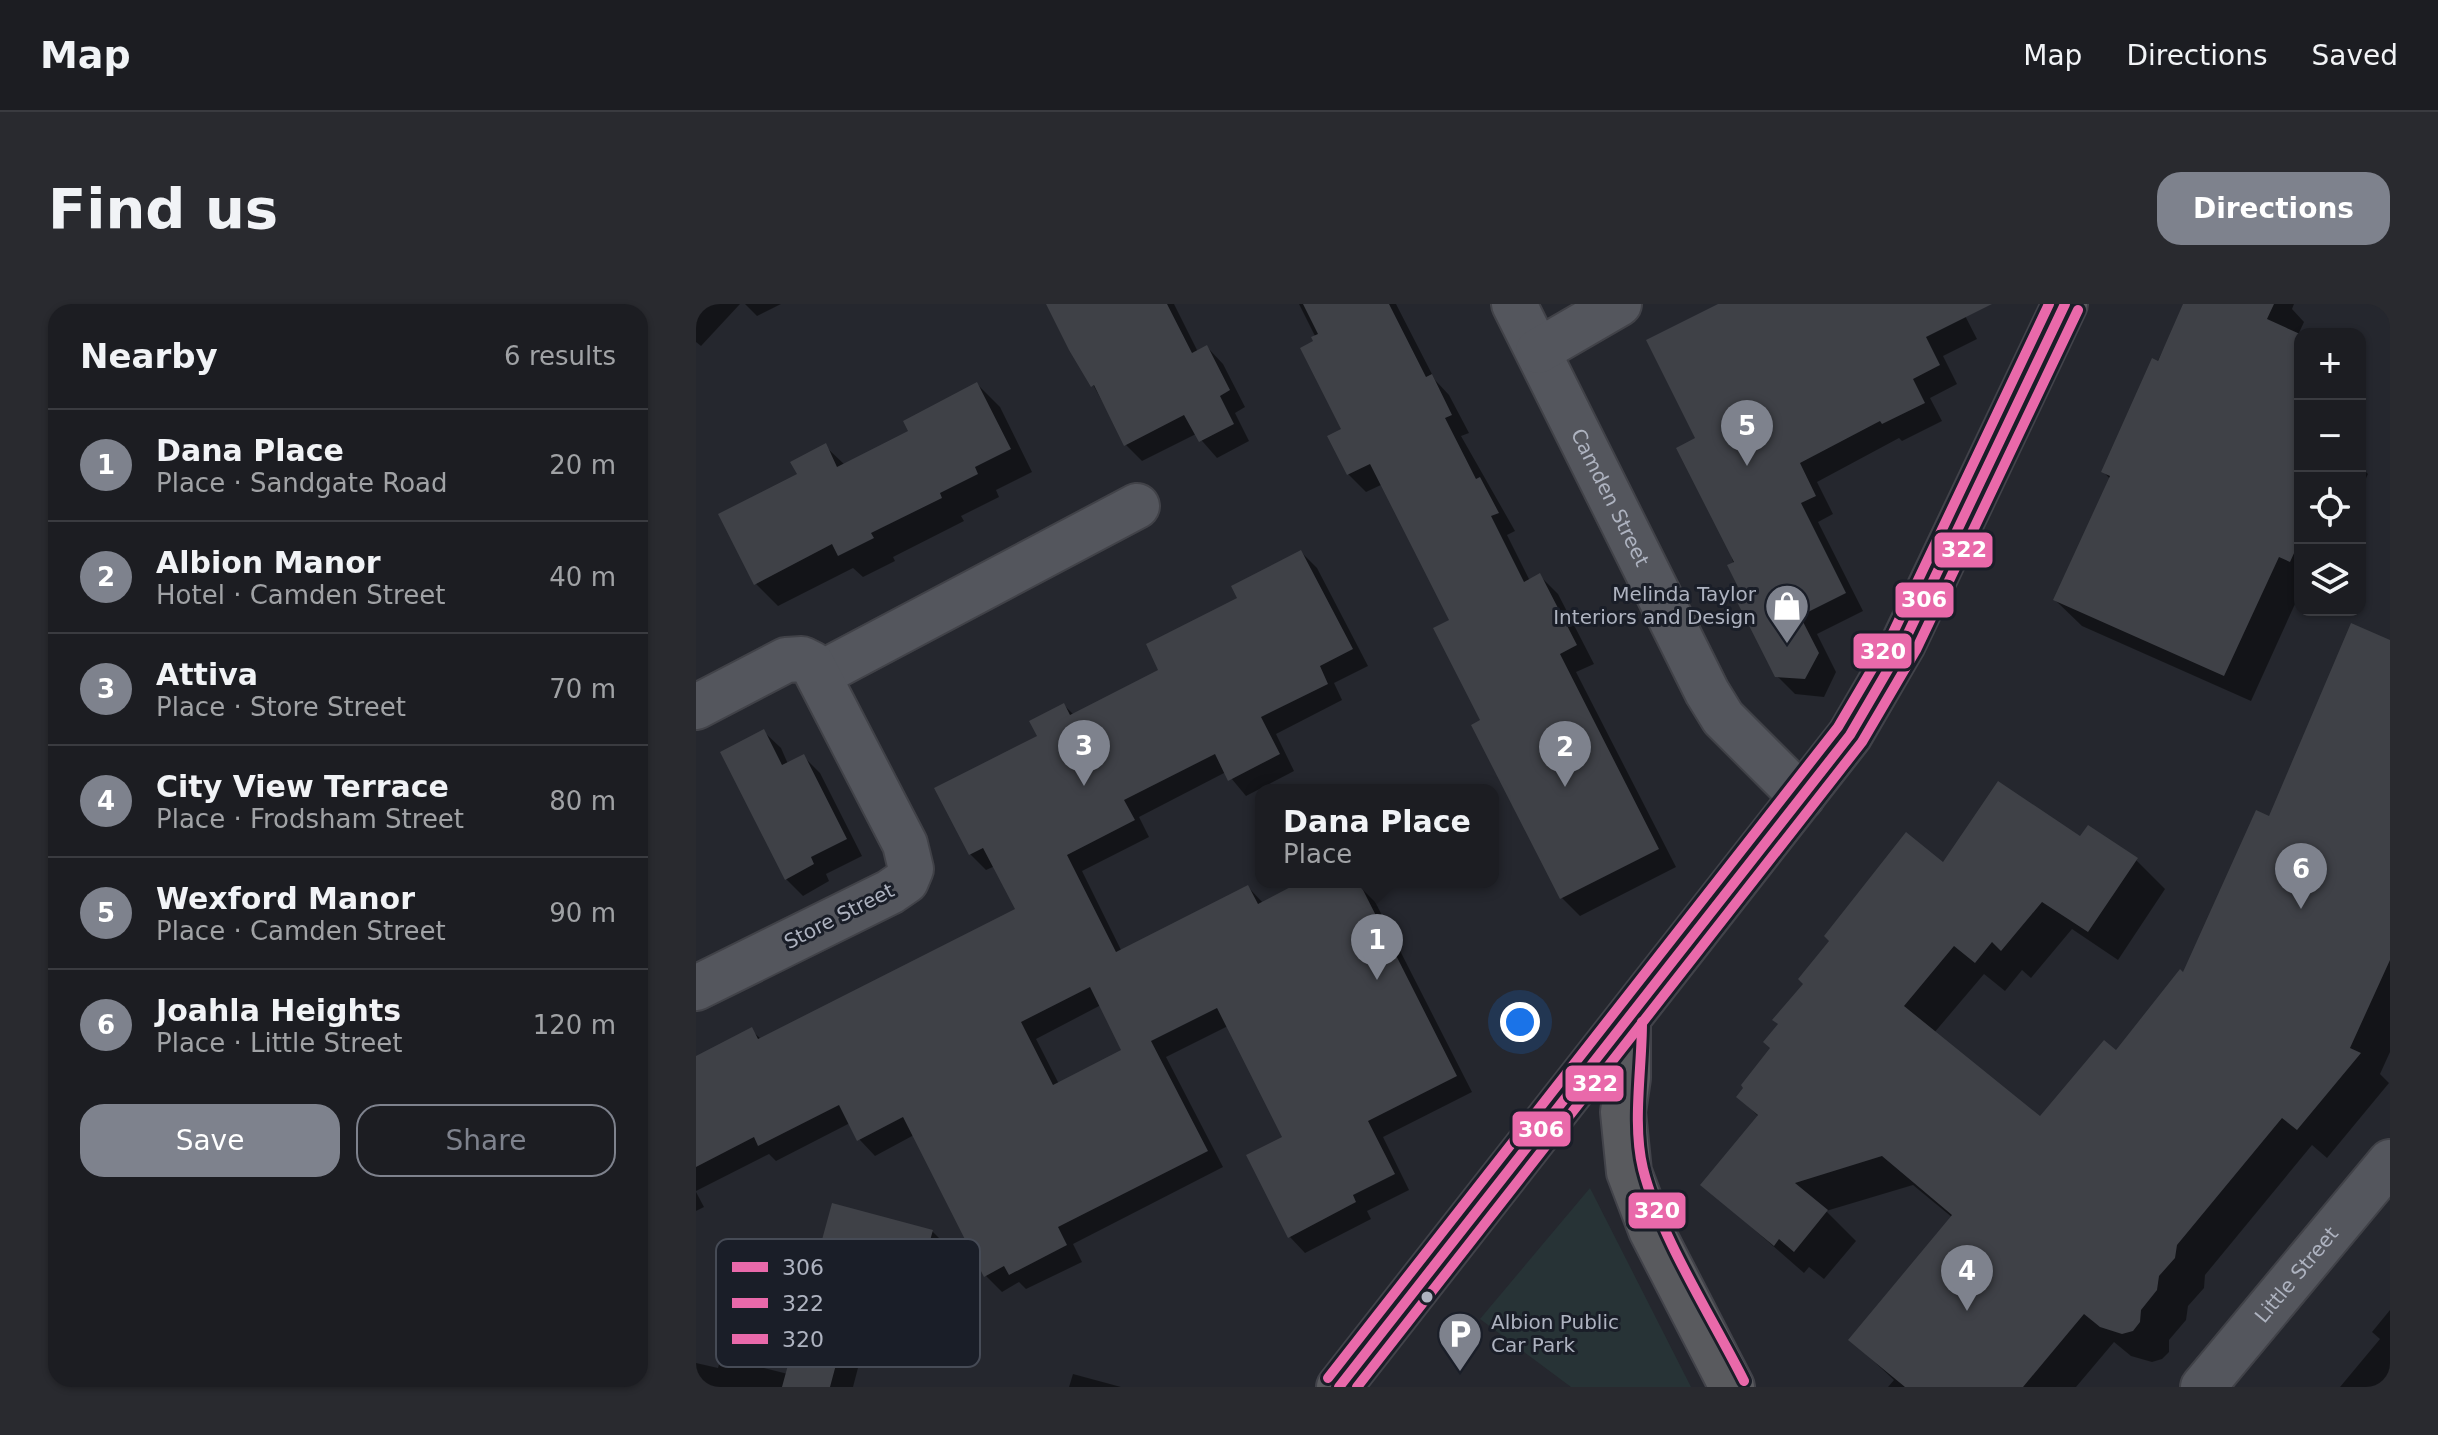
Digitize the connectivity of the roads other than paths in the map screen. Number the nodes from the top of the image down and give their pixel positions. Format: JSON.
{"nodes":[{"id":1,"x":1514,"y":304,"type":"edge"},
{"id":2,"x":1619,"y":304,"type":"edge"},
{"id":3,"x":2065,"y":304,"type":"edge"},
{"id":4,"x":1538,"y":351,"type":"junction"},
{"id":5,"x":1137,"y":506,"type":"dead end"},
{"id":6,"x":820,"y":674,"type":"junction"},
{"id":7,"x":696,"y":707,"type":"edge"},
{"id":8,"x":1802,"y":797,"type":"junction"},
{"id":9,"x":696,"y":988,"type":"edge"},
{"id":10,"x":1628,"y":1022,"type":"junction"},
{"id":11,"x":2390,"y":1162,"type":"edge"},
{"id":12,"x":1339,"y":1387,"type":"edge"},
{"id":13,"x":1732,"y":1387,"type":"edge"},
{"id":14,"x":2203,"y":1387,"type":"edge"}],
"edges":[{"from":1,"to":4,"type":"street","name":"Camden Street"},
{"from":2,"to":4,"type":"street"},
{"from":3,"to":8,"type":"highway"},
{"from":4,"to":8,"type":"street","name":"Camden Street"},
{"from":5,"to":6,"type":"street"},
{"from":6,"to":7,"type":"street"},
{"from":6,"to":9,"type":"street","name":"Store Street"},
{"from":8,"to":10,"type":"highway"},
{"from":10,"to":12,"type":"highway"},
{"from":10,"to":13,"type":"highway"},
{"from":11,"to":14,"type":"street","name":"Little Street"}]}
